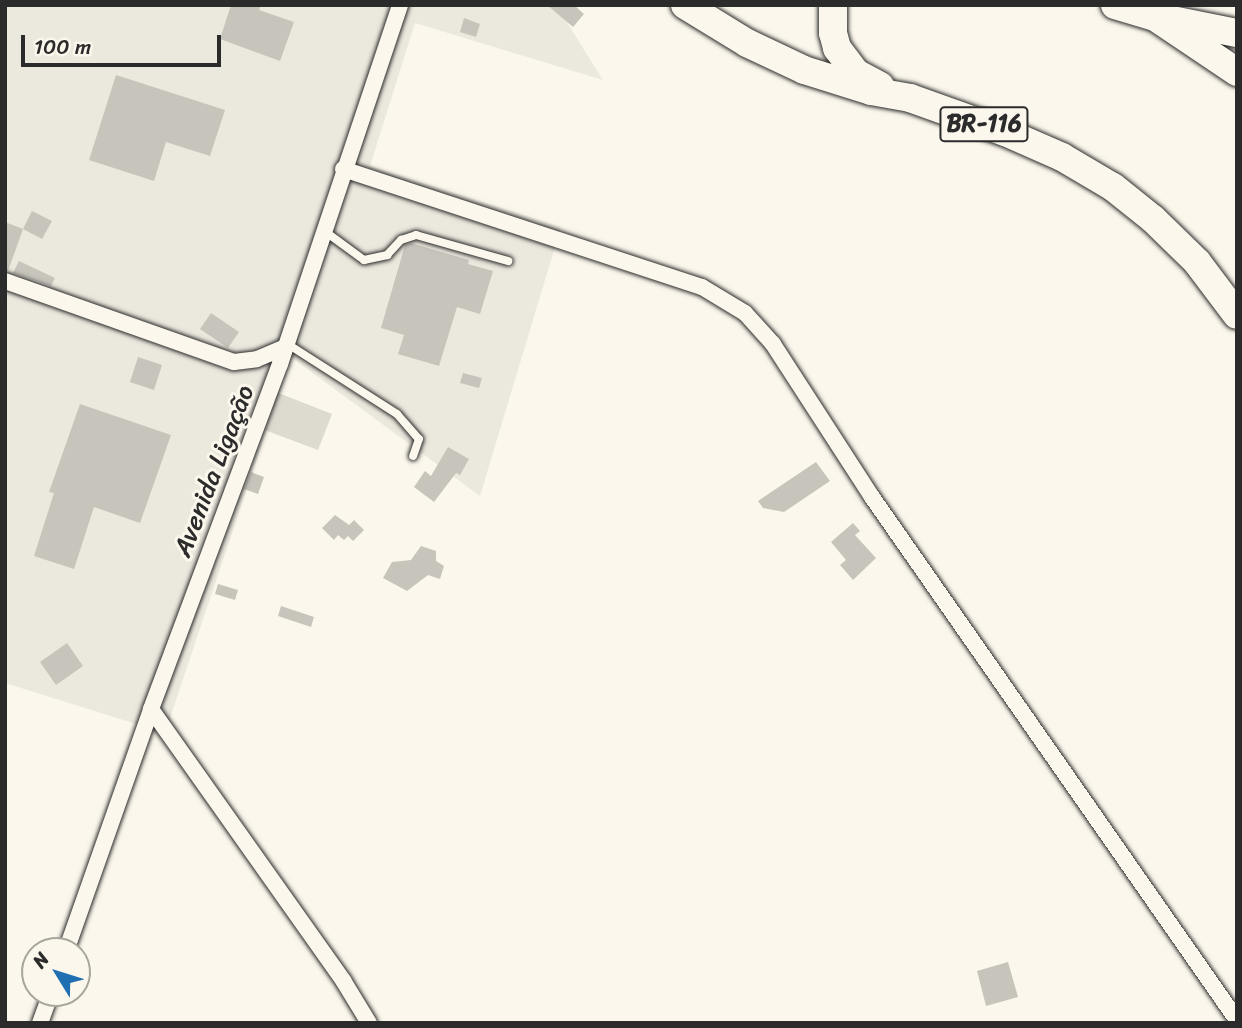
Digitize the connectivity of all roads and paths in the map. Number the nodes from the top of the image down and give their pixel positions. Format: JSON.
{"nodes":[{"id":1,"x":400,"y":5,"type":"edge"},
{"id":2,"x":685,"y":5,"type":"edge"},
{"id":3,"x":834,"y":5,"type":"edge"},
{"id":4,"x":1115,"y":5,"type":"edge"},
{"id":5,"x":1155,"y":18,"type":"junction"},
{"id":6,"x":1237,"y":33,"type":"edge"},
{"id":7,"x":1237,"y":72,"type":"edge"},
{"id":8,"x":910,"y":98,"type":"junction"},
{"id":9,"x":343,"y":169,"type":"junction"},
{"id":10,"x":323,"y":230,"type":"junction"},
{"id":11,"x":508,"y":261,"type":"dead end"},
{"id":12,"x":5,"y":281,"type":"edge"},
{"id":13,"x":1237,"y":315,"type":"edge"},
{"id":14,"x":285,"y":345,"type":"junction"},
{"id":15,"x":413,"y":456,"type":"dead end"},
{"id":16,"x":151,"y":709,"type":"junction"},
{"id":17,"x":71,"y":937,"type":"edge"},
{"id":18,"x":1237,"y":1020,"type":"edge"},
{"id":19,"x":369,"y":1023,"type":"edge"}],
"edges":[{"from":1,"to":9,"type":"street","name":"Avenida Ligação"},
{"from":2,"to":8,"type":"highway","number":"BR-116"},
{"from":3,"to":8,"type":"highway"},
{"from":4,"to":5,"type":"highway"},
{"from":5,"to":6,"type":"highway"},
{"from":5,"to":7,"type":"highway"},
{"from":8,"to":13,"type":"highway","number":"BR-116"},
{"from":9,"to":10,"type":"street","name":"Avenida Ligação"},
{"from":9,"to":18,"type":"street"},
{"from":10,"to":11,"type":"lane"},
{"from":10,"to":14,"type":"street","name":"Avenida Ligação"},
{"from":12,"to":14,"type":"street"},
{"from":14,"to":15,"type":"lane"},
{"from":14,"to":16,"type":"street","name":"Avenida Ligação"},
{"from":16,"to":17,"type":"street","name":"Avenida Ligação"},
{"from":16,"to":19,"type":"street"}]}
